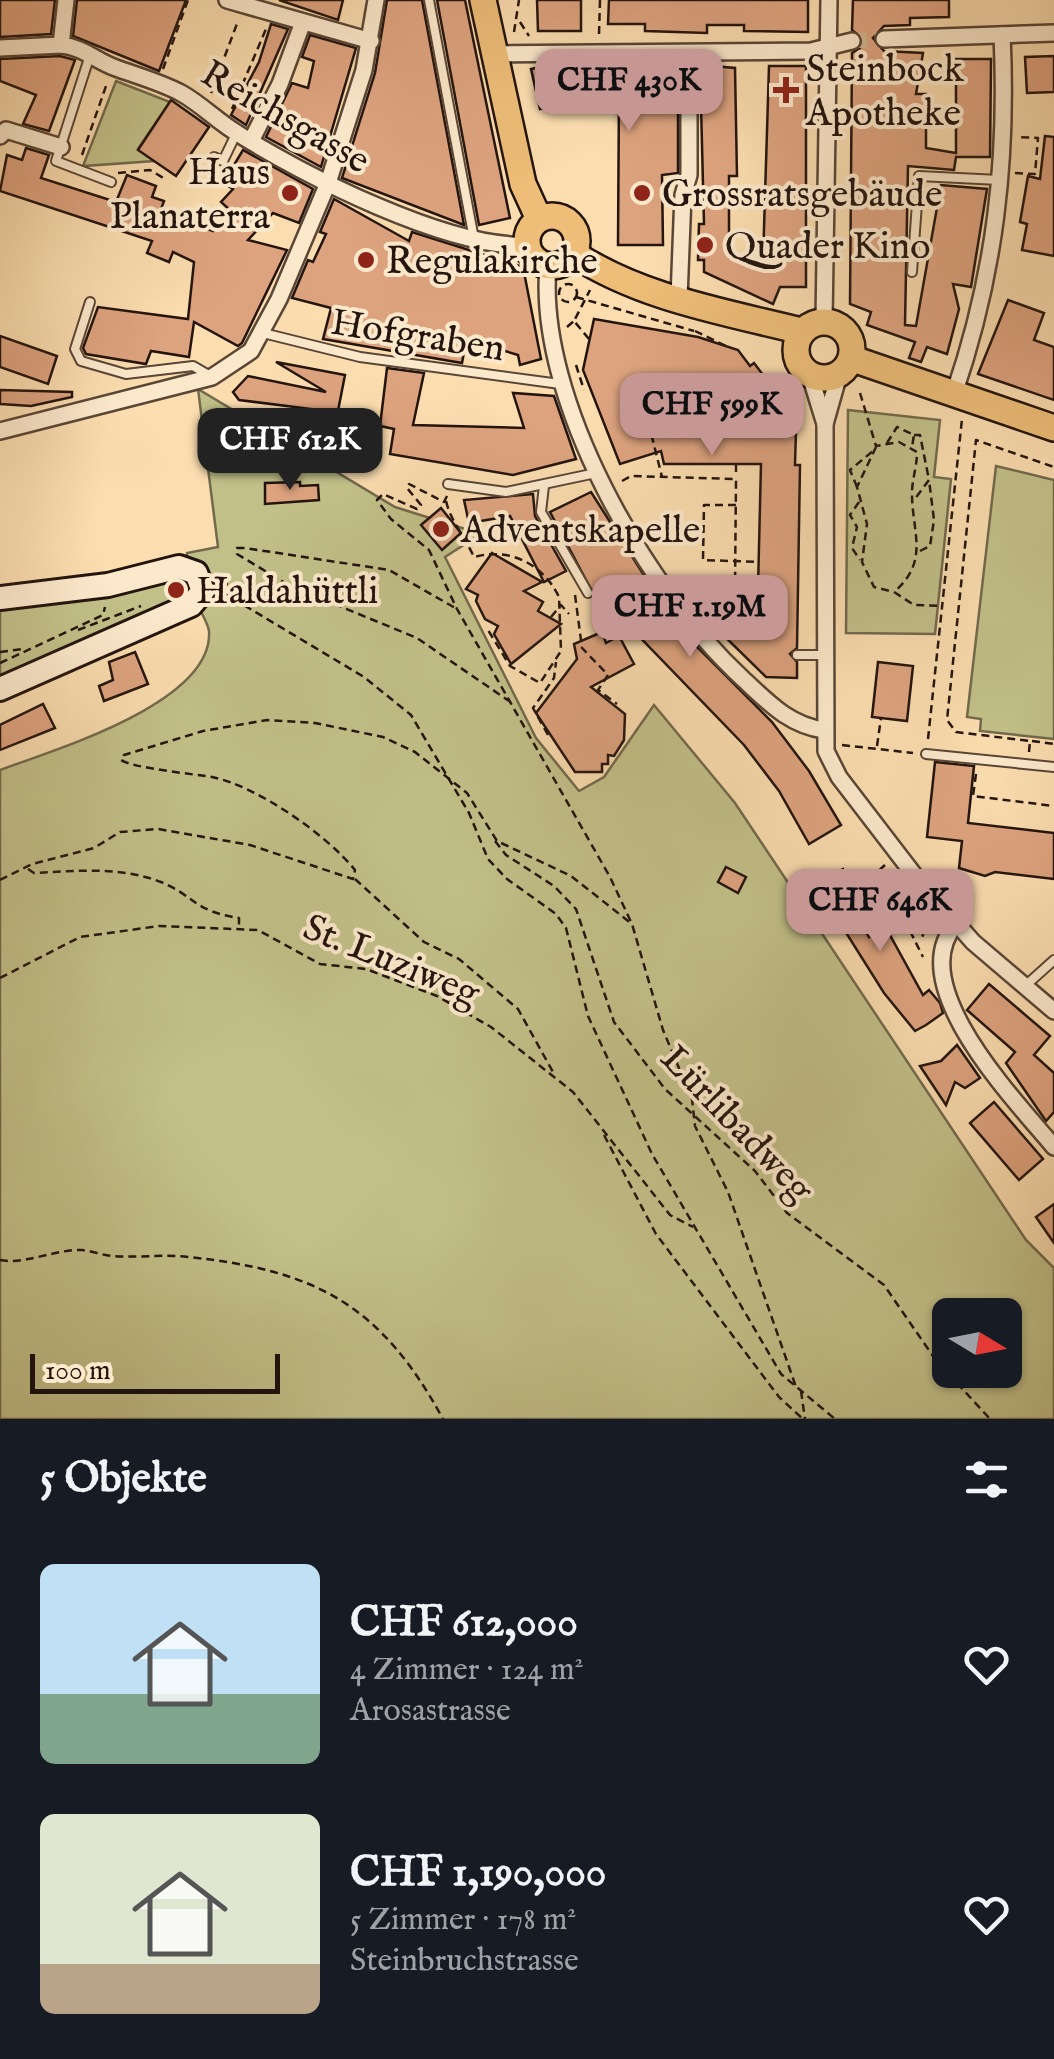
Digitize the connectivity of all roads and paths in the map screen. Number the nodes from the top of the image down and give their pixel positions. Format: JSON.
{"nodes":[{"id":1,"x":66,"y":0,"type":"edge"},
{"id":2,"x":188,"y":0,"type":"edge"},
{"id":3,"x":376,"y":0,"type":"edge"},
{"id":4,"x":429,"y":0,"type":"edge"},
{"id":5,"x":483,"y":0,"type":"edge"},
{"id":6,"x":519,"y":0,"type":"edge"},
{"id":7,"x":600,"y":0,"type":"edge"},
{"id":8,"x":828,"y":0,"type":"edge"},
{"id":9,"x":251,"y":6,"type":"edge"},
{"id":10,"x":519,"y":20,"type":"junction"},
{"id":11,"x":304,"y":22,"type":"junction"},
{"id":12,"x":1054,"y":33,"type":"edge"},
{"id":13,"x":1002,"y":35,"type":"junction"},
{"id":14,"x":884,"y":39,"type":"tunnel mouth"},
{"id":15,"x":371,"y":41,"type":"junction"},
{"id":16,"x":852,"y":41,"type":"tunnel mouth"},
{"id":17,"x":61,"y":45,"type":"junction"},
{"id":18,"x":503,"y":46,"type":"junction"},
{"id":19,"x":534,"y":46,"type":"dead end"},
{"id":20,"x":599,"y":46,"type":"dead end"},
{"id":21,"x":828,"y":47,"type":"junction"},
{"id":22,"x":0,"y":48,"type":"edge"},
{"id":23,"x":84,"y":51,"type":"junction"},
{"id":24,"x":689,"y":54,"type":"junction"},
{"id":25,"x":161,"y":75,"type":"dead end"},
{"id":26,"x":111,"y":76,"type":"dead end"},
{"id":27,"x":93,"y":81,"type":"dead end"},
{"id":28,"x":106,"y":86,"type":"junction"},
{"id":29,"x":208,"y":99,"type":"dead end"},
{"id":30,"x":2,"y":127,"type":"edge"},
{"id":31,"x":230,"y":129,"type":"junction"},
{"id":32,"x":1005,"y":137,"type":"junction"},
{"id":33,"x":251,"y":142,"type":"junction"},
{"id":34,"x":61,"y":147,"type":"junction"},
{"id":35,"x":214,"y":158,"type":"dead end"},
{"id":36,"x":78,"y":169,"type":"junction"},
{"id":37,"x":1003,"y":176,"type":"junction"},
{"id":38,"x":165,"y":179,"type":"dead end"},
{"id":39,"x":111,"y":182,"type":"joint"},
{"id":40,"x":328,"y":182,"type":"junction"},
{"id":41,"x":539,"y":219,"type":"junction"},
{"id":42,"x":474,"y":240,"type":"junction"},
{"id":43,"x":526,"y":244,"type":"junction"},
{"id":44,"x":574,"y":254,"type":"junction"},
{"id":45,"x":548,"y":266,"type":"junction"},
{"id":46,"x":912,"y":272,"type":"dead end"},
{"id":47,"x":592,"y":284,"type":"dead end"},
{"id":48,"x":576,"y":298,"type":"dead end"},
{"id":49,"x":679,"y":298,"type":"junction"},
{"id":50,"x":90,"y":302,"type":"dead end"},
{"id":51,"x":583,"y":302,"type":"junction"},
{"id":52,"x":714,"y":320,"type":"junction"},
{"id":53,"x":694,"y":331,"type":"junction"},
{"id":54,"x":263,"y":334,"type":"junction"},
{"id":55,"x":589,"y":338,"type":"dead end"},
{"id":56,"x":808,"y":345,"type":"junction"},
{"id":57,"x":728,"y":347,"type":"dead end"},
{"id":58,"x":845,"y":368,"type":"junction"},
{"id":59,"x":212,"y":377,"type":"junction"},
{"id":60,"x":565,"y":385,"type":"junction"},
{"id":61,"x":860,"y":392,"type":"dead end"},
{"id":62,"x":642,"y":398,"type":"dead end"},
{"id":63,"x":958,"y":405,"type":"junction"},
{"id":64,"x":826,"y":424,"type":"junction"},
{"id":65,"x":1054,"y":428,"type":"edge"},
{"id":66,"x":0,"y":431,"type":"edge"},
{"id":67,"x":914,"y":435,"type":"junction"},
{"id":68,"x":886,"y":444,"type":"junction"},
{"id":69,"x":912,"y":447,"type":"junction"},
{"id":70,"x":875,"y":448,"type":"junction"},
{"id":71,"x":736,"y":464,"type":"dead end"},
{"id":72,"x":1054,"y":467,"type":"edge"},
{"id":73,"x":597,"y":473,"type":"junction"},
{"id":74,"x":662,"y":477,"type":"junction"},
{"id":75,"x":736,"y":479,"type":"junction"},
{"id":76,"x":622,"y":480,"type":"dead end"},
{"id":77,"x":929,"y":480,"type":"junction"},
{"id":78,"x":448,"y":484,"type":"joint"},
{"id":79,"x":544,"y":486,"type":"junction"},
{"id":80,"x":857,"y":487,"type":"junction"},
{"id":81,"x":445,"y":500,"type":"junction"},
{"id":82,"x":860,"y":501,"type":"junction"},
{"id":83,"x":912,"y":501,"type":"junction"},
{"id":84,"x":736,"y":505,"type":"junction"},
{"id":85,"x":920,"y":552,"type":"junction"},
{"id":86,"x":735,"y":560,"type":"junction"},
{"id":87,"x":759,"y":562,"type":"dead end"},
{"id":88,"x":862,"y":562,"type":"junction"},
{"id":89,"x":206,"y":584,"type":"junction"},
{"id":90,"x":735,"y":588,"type":"dead end"},
{"id":91,"x":894,"y":592,"type":"junction"},
{"id":92,"x":308,"y":594,"type":"junction"},
{"id":93,"x":586,"y":597,"type":"joint"},
{"id":94,"x":0,"y":598,"type":"edge"},
{"id":95,"x":105,"y":605,"type":"dead end"},
{"id":96,"x":561,"y":605,"type":"junction"},
{"id":97,"x":942,"y":606,"type":"junction"},
{"id":98,"x":458,"y":610,"type":"junction"},
{"id":99,"x":144,"y":611,"type":"dead end"},
{"id":100,"x":568,"y":614,"type":"dead end"},
{"id":101,"x":551,"y":617,"type":"dead end"},
{"id":102,"x":77,"y":628,"type":"junction"},
{"id":103,"x":488,"y":630,"type":"dead end"},
{"id":104,"x":80,"y":638,"type":"dead end"},
{"id":105,"x":51,"y":648,"type":"dead end"},
{"id":106,"x":28,"y":649,"type":"junction"},
{"id":107,"x":0,"y":652,"type":"edge"},
{"id":108,"x":797,"y":655,"type":"dead end"},
{"id":109,"x":824,"y":656,"type":"junction"},
{"id":110,"x":555,"y":661,"type":"junction"},
{"id":111,"x":0,"y":663,"type":"edge"},
{"id":112,"x":0,"y":689,"type":"edge"},
{"id":113,"x":510,"y":702,"type":"junction"},
{"id":114,"x":617,"y":704,"type":"dead end"},
{"id":115,"x":881,"y":718,"type":"dead end"},
{"id":116,"x":824,"y":730,"type":"junction"},
{"id":117,"x":548,"y":735,"type":"dead end"},
{"id":118,"x":1030,"y":741,"type":"junction"},
{"id":119,"x":1054,"y":744,"type":"edge"},
{"id":120,"x":842,"y":745,"type":"dead end"},
{"id":121,"x":877,"y":748,"type":"junction"},
{"id":122,"x":926,"y":754,"type":"junction"},
{"id":123,"x":1028,"y":764,"type":"junction"},
{"id":124,"x":976,"y":767,"type":"dead end"},
{"id":125,"x":1054,"y":767,"type":"edge"},
{"id":126,"x":452,"y":781,"type":"junction"},
{"id":127,"x":1054,"y":806,"type":"edge"},
{"id":128,"x":492,"y":836,"type":"junction"},
{"id":129,"x":888,"y":862,"type":"dead end"},
{"id":130,"x":28,"y":868,"type":"junction"},
{"id":131,"x":354,"y":878,"type":"junction"},
{"id":132,"x":0,"y":880,"type":"edge"},
{"id":133,"x":632,"y":924,"type":"junction"},
{"id":134,"x":956,"y":924,"type":"junction"},
{"id":135,"x":237,"y":929,"type":"junction"},
{"id":136,"x":910,"y":930,"type":"junction"},
{"id":137,"x":924,"y":936,"type":"dead end"},
{"id":138,"x":923,"y":957,"type":"dead end"},
{"id":139,"x":1054,"y":960,"type":"edge"},
{"id":140,"x":0,"y":978,"type":"edge"},
{"id":141,"x":1024,"y":987,"type":"junction"},
{"id":142,"x":1054,"y":1012,"type":"edge"},
{"id":143,"x":554,"y":1074,"type":"junction"},
{"id":144,"x":693,"y":1118,"type":"junction"},
{"id":145,"x":599,"y":1126,"type":"junction"},
{"id":146,"x":1054,"y":1148,"type":"edge"},
{"id":147,"x":694,"y":1227,"type":"junction"},
{"id":148,"x":0,"y":1260,"type":"edge"},
{"id":149,"x":796,"y":1387,"type":"junction"},
{"id":150,"x":801,"y":1390,"type":"junction"},
{"id":151,"x":443,"y":1419,"type":"edge"},
{"id":152,"x":804,"y":1419,"type":"edge"},
{"id":153,"x":835,"y":1419,"type":"edge"},
{"id":154,"x":990,"y":1419,"type":"edge"}],
"edges":[{"from":1,"to":17,"type":"street"},
{"from":2,"to":25,"type":"path"},
{"from":3,"to":15,"type":"street"},
{"from":4,"to":42,"type":"lane"},
{"from":5,"to":18,"type":"main road"},
{"from":6,"to":10,"type":"path"},
{"from":7,"to":20,"type":"path"},
{"from":8,"to":21,"type":"street"},
{"from":9,"to":11,"type":"street"},
{"from":9,"to":29,"type":"path"},
{"from":9,"to":31,"type":"path"},
{"from":10,"to":18,"type":"path"},
{"from":10,"to":19,"type":"path"},
{"from":11,"to":15,"type":"street"},
{"from":11,"to":33,"type":"street"},
{"from":12,"to":13,"type":"street"},
{"from":13,"to":14,"type":"street"},
{"from":13,"to":32,"type":"street"},
{"from":15,"to":40,"type":"street"},
{"from":16,"to":21,"type":"street"},
{"from":17,"to":22,"type":"street","name":"Reichsgasse"},
{"from":17,"to":23,"type":"street","name":"Reichsgasse"},
{"from":18,"to":24,"type":"street"},
{"from":18,"to":41,"type":"main road"},
{"from":21,"to":24,"type":"street"},
{"from":21,"to":56,"type":"street"},
{"from":23,"to":31,"type":"street","name":"Reichsgasse"},
{"from":23,"to":34,"type":"lane"},
{"from":24,"to":49,"type":"street"},
{"from":26,"to":28,"type":"path"},
{"from":27,"to":28,"type":"path"},
{"from":28,"to":36,"type":"path"},
{"from":30,"to":34,"type":"street"},
{"from":31,"to":33,"type":"street","name":"Reichsgasse"},
{"from":31,"to":35,"type":"lane"},
{"from":32,"to":37,"type":"street"},
{"from":32,"to":37,"type":"path"},
{"from":33,"to":40,"type":"street","name":"Reichsgasse"},
{"from":34,"to":36,"type":"lane"},
{"from":36,"to":39,"type":"lane"},
{"from":37,"to":46,"type":"lane"},
{"from":37,"to":63,"type":"street"},
{"from":38,"to":39,"type":"path"},
{"from":40,"to":42,"type":"street","name":"Reichsgasse"},
{"from":40,"to":54,"type":"street"},
{"from":41,"to":43,"type":"main road"},
{"from":41,"to":44,"type":"main road"},
{"from":42,"to":43,"type":"street","name":"Reichsgasse"},
{"from":43,"to":45,"type":"main road"},
{"from":44,"to":45,"type":"main road"},
{"from":44,"to":49,"type":"main road"},
{"from":45,"to":60,"type":"street"},
{"from":47,"to":51,"type":"path"},
{"from":48,"to":51,"type":"path"},
{"from":49,"to":52,"type":"main road"},
{"from":50,"to":59,"type":"lane"},
{"from":51,"to":53,"type":"path"},
{"from":51,"to":55,"type":"path"},
{"from":52,"to":53,"type":"path"},
{"from":52,"to":56,"type":"main road"},
{"from":53,"to":57,"type":"path"},
{"from":54,"to":59,"type":"street"},
{"from":54,"to":60,"type":"lane","name":"Hofgraben"},
{"from":56,"to":58,"type":"main road"},
{"from":56,"to":58,"type":"main road"},
{"from":56,"to":64,"type":"street"},
{"from":58,"to":63,"type":"main road"},
{"from":58,"to":64,"type":"street"},
{"from":59,"to":66,"type":"street"},
{"from":60,"to":73,"type":"street"},
{"from":61,"to":70,"type":"path"},
{"from":62,"to":74,"type":"path"},
{"from":63,"to":65,"type":"main road"},
{"from":63,"to":97,"type":"path"},
{"from":64,"to":109,"type":"street"},
{"from":67,"to":68,"type":"path"},
{"from":67,"to":69,"type":"path"},
{"from":67,"to":77,"type":"path"},
{"from":68,"to":69,"type":"path"},
{"from":68,"to":70,"type":"path"},
{"from":69,"to":83,"type":"path"},
{"from":70,"to":80,"type":"path"},
{"from":70,"to":80,"type":"path"},
{"from":71,"to":75,"type":"path"},
{"from":72,"to":118,"type":"path"},
{"from":73,"to":79,"type":"lane"},
{"from":73,"to":116,"type":"street"},
{"from":74,"to":75,"type":"path"},
{"from":74,"to":76,"type":"path"},
{"from":75,"to":84,"type":"path"},
{"from":77,"to":83,"type":"path"},
{"from":77,"to":85,"type":"path"},
{"from":78,"to":79,"type":"lane"},
{"from":78,"to":81,"type":"path"},
{"from":79,"to":93,"type":"lane"},
{"from":80,"to":82,"type":"path"},
{"from":81,"to":96,"type":"path"},
{"from":81,"to":98,"type":"path"},
{"from":82,"to":88,"type":"path"},
{"from":82,"to":88,"type":"path"},
{"from":83,"to":85,"type":"path"},
{"from":84,"to":86,"type":"path"},
{"from":84,"to":86,"type":"path"},
{"from":85,"to":91,"type":"path"},
{"from":86,"to":87,"type":"path"},
{"from":86,"to":90,"type":"path"},
{"from":88,"to":91,"type":"path"},
{"from":89,"to":92,"type":"path"},
{"from":89,"to":94,"type":"main road"},
{"from":89,"to":112,"type":"main road"},
{"from":89,"to":126,"type":"path"},
{"from":91,"to":97,"type":"path"},
{"from":92,"to":98,"type":"path"},
{"from":92,"to":113,"type":"path"},
{"from":93,"to":114,"type":"path"},
{"from":95,"to":102,"type":"path"},
{"from":96,"to":100,"type":"path"},
{"from":96,"to":101,"type":"path"},
{"from":96,"to":110,"type":"path"},
{"from":97,"to":122,"type":"path"},
{"from":98,"to":113,"type":"path"},
{"from":99,"to":102,"type":"path"},
{"from":102,"to":104,"type":"path"},
{"from":102,"to":106,"type":"path"},
{"from":103,"to":110,"type":"path"},
{"from":105,"to":106,"type":"path"},
{"from":106,"to":107,"type":"path"},
{"from":106,"to":111,"type":"path"},
{"from":108,"to":109,"type":"lane"},
{"from":109,"to":116,"type":"street"},
{"from":110,"to":117,"type":"path"},
{"from":113,"to":133,"type":"path"},
{"from":115,"to":121,"type":"path"},
{"from":116,"to":134,"type":"street"},
{"from":118,"to":119,"type":"path"},
{"from":118,"to":123,"type":"path"},
{"from":120,"to":121,"type":"path"},
{"from":121,"to":122,"type":"path"},
{"from":122,"to":123,"type":"lane"},
{"from":123,"to":125,"type":"lane"},
{"from":124,"to":127,"type":"path"},
{"from":126,"to":128,"type":"path","name":"Lürlibadweg"},
{"from":126,"to":131,"type":"path"},
{"from":126,"to":147,"type":"path"},
{"from":128,"to":133,"type":"path"},
{"from":128,"to":144,"type":"path","name":"Lürlibadweg"},
{"from":129,"to":136,"type":"path"},
{"from":130,"to":131,"type":"path"},
{"from":130,"to":132,"type":"path"},
{"from":130,"to":135,"type":"path"},
{"from":131,"to":143,"type":"path"},
{"from":133,"to":144,"type":"path"},
{"from":134,"to":141,"type":"street"},
{"from":134,"to":146,"type":"street"},
{"from":135,"to":140,"type":"path","name":"St. Luziweg"},
{"from":135,"to":143,"type":"path","name":"St. Luziweg"},
{"from":136,"to":137,"type":"path"},
{"from":136,"to":138,"type":"path"},
{"from":139,"to":141,"type":"lane"},
{"from":141,"to":142,"type":"street"},
{"from":143,"to":145,"type":"path","name":"St. Luziweg"},
{"from":144,"to":149,"type":"path"},
{"from":144,"to":154,"type":"path","name":"Lürlibadweg"},
{"from":145,"to":147,"type":"path","name":"St. Luziweg"},
{"from":145,"to":152,"type":"path"},
{"from":147,"to":149,"type":"path"},
{"from":148,"to":151,"type":"path"},
{"from":149,"to":150,"type":"path"},
{"from":150,"to":152,"type":"path"},
{"from":150,"to":153,"type":"path"}]}
